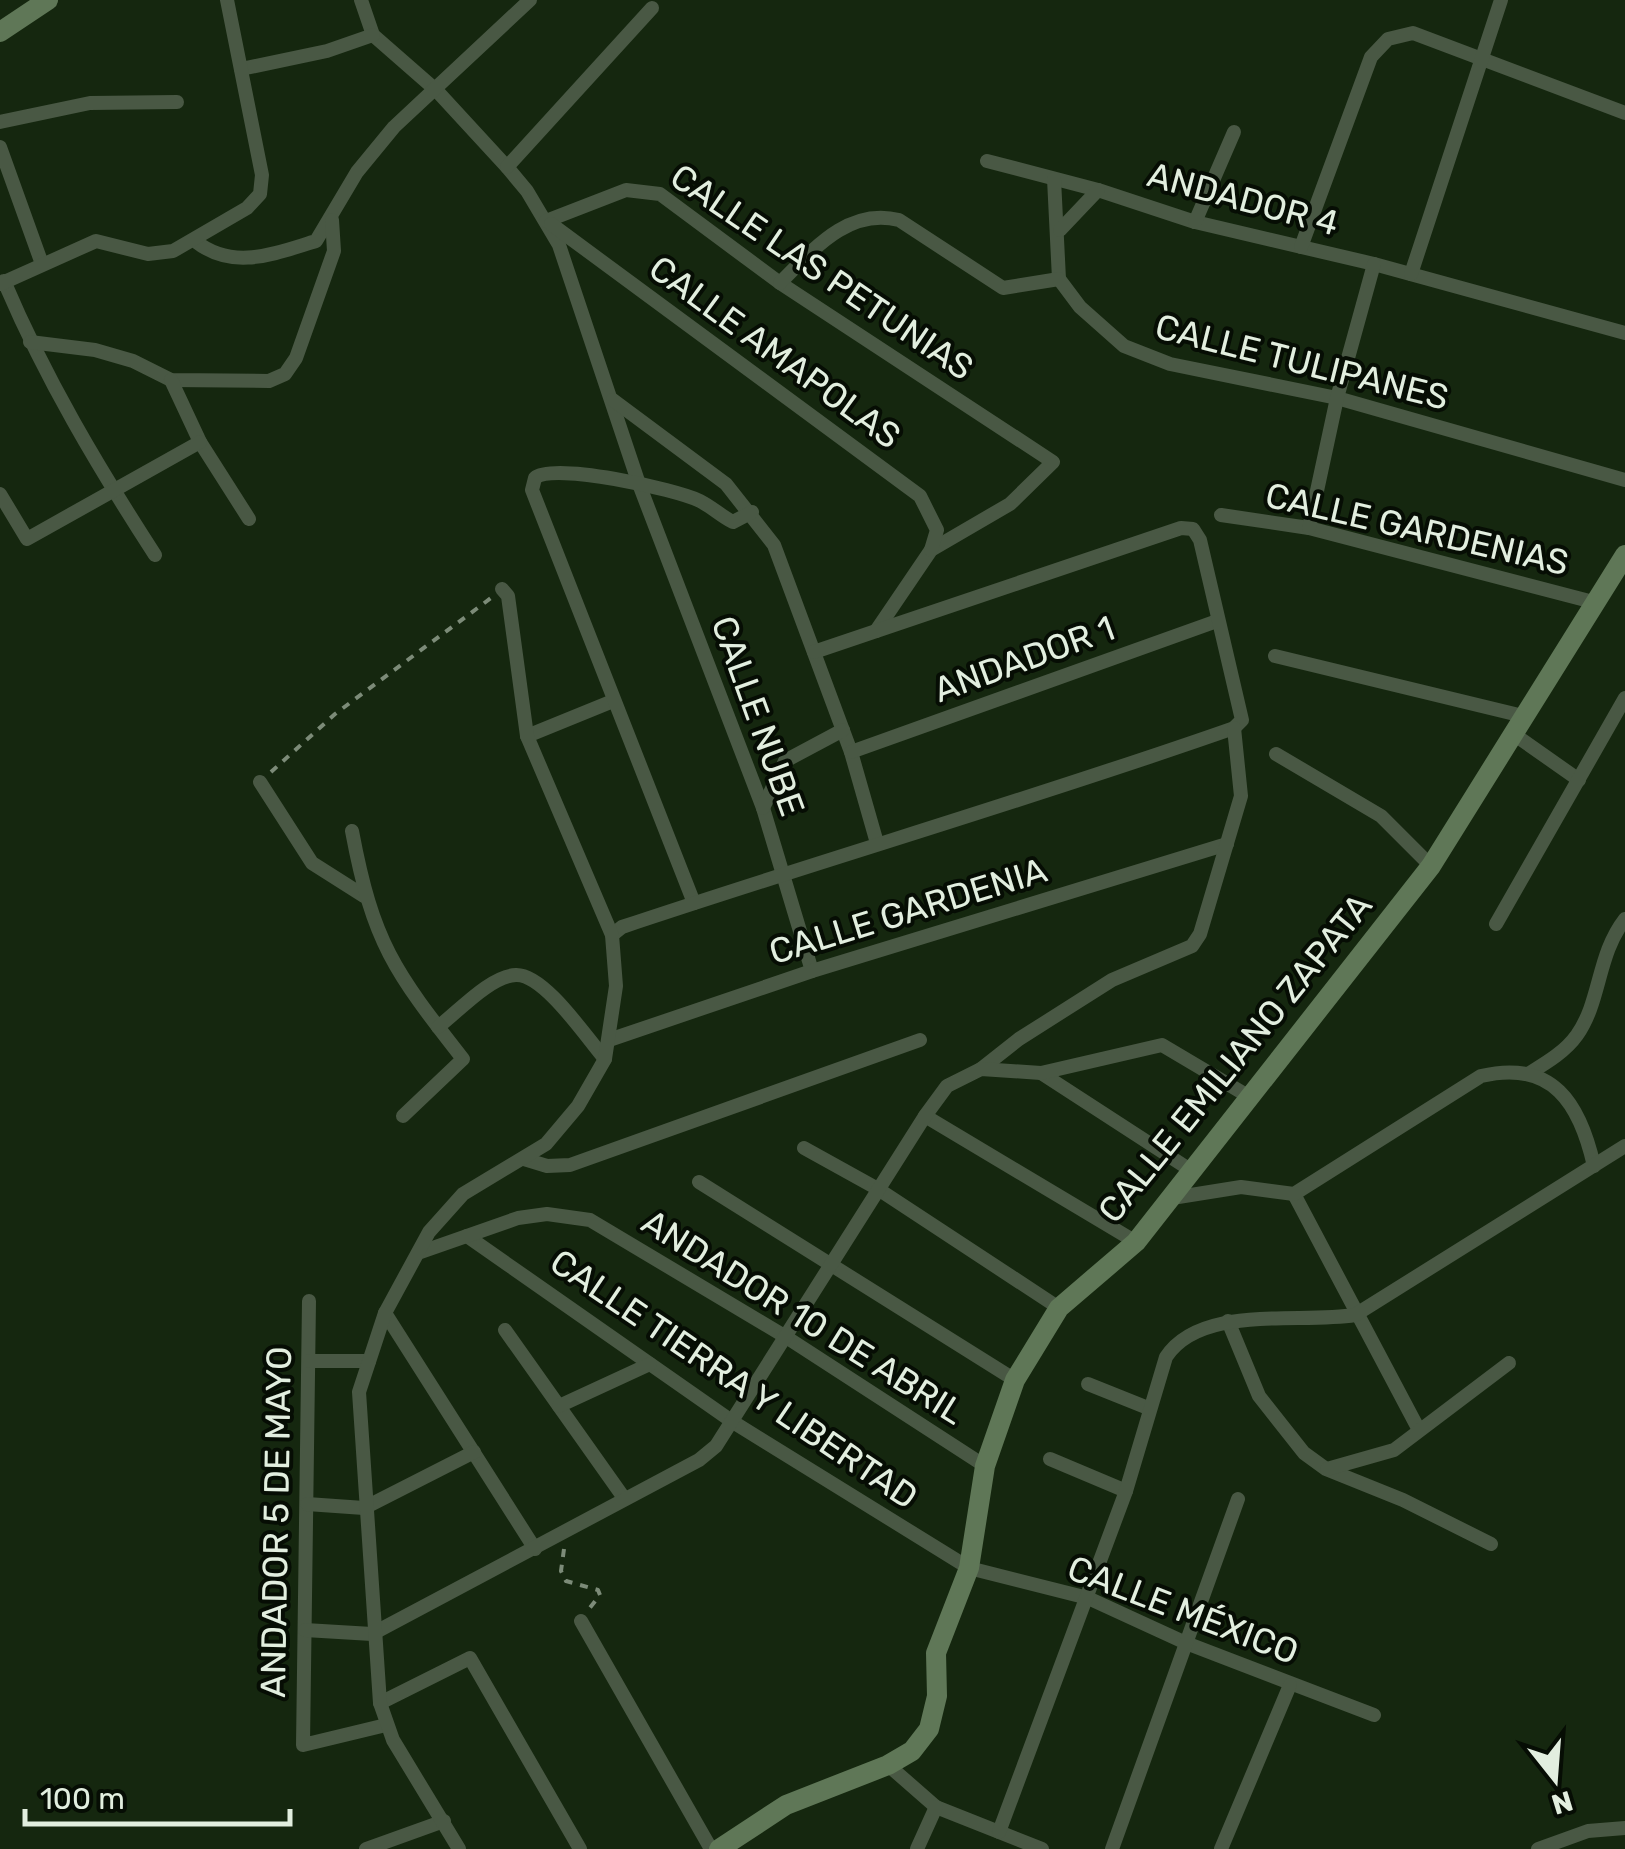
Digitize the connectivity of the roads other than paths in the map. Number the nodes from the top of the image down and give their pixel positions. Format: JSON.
{"nodes":[{"id":1,"x":48,"y":0,"type":"edge"},
{"id":2,"x":226,"y":0,"type":"edge"},
{"id":3,"x":361,"y":0,"type":"edge"},
{"id":4,"x":530,"y":0,"type":"edge"},
{"id":5,"x":1501,"y":0,"type":"edge"},
{"id":6,"x":652,"y":8,"type":"dead end"},
{"id":7,"x":0,"y":32,"type":"edge"},
{"id":8,"x":373,"y":35,"type":"junction"},
{"id":9,"x":1482,"y":62,"type":"junction"},
{"id":10,"x":240,"y":70,"type":"junction"},
{"id":11,"x":437,"y":91,"type":"junction"},
{"id":12,"x":177,"y":102,"type":"dead end"},
{"id":13,"x":1625,"y":113,"type":"edge"},
{"id":14,"x":0,"y":122,"type":"edge"},
{"id":15,"x":1234,"y":132,"type":"dead end"},
{"id":16,"x":0,"y":148,"type":"edge"},
{"id":17,"x":988,"y":161,"type":"dead end"},
{"id":18,"x":507,"y":167,"type":"junction"},
{"id":19,"x":1054,"y":180,"type":"junction"},
{"id":20,"x":1098,"y":190,"type":"junction"},
{"id":21,"x":332,"y":220,"type":"junction"},
{"id":22,"x":546,"y":220,"type":"junction"},
{"id":23,"x":1195,"y":222,"type":"junction"},
{"id":24,"x":1060,"y":230,"type":"junction"},
{"id":25,"x":194,"y":241,"type":"junction"},
{"id":26,"x":1301,"y":247,"type":"junction"},
{"id":27,"x":42,"y":264,"type":"junction"},
{"id":28,"x":1374,"y":264,"type":"junction"},
{"id":29,"x":1411,"y":274,"type":"junction"},
{"id":30,"x":1059,"y":279,"type":"junction"},
{"id":31,"x":2,"y":282,"type":"edge"},
{"id":32,"x":780,"y":283,"type":"junction"},
{"id":33,"x":1624,"y":328,"type":"edge"},
{"id":34,"x":30,"y":342,"type":"junction"},
{"id":35,"x":171,"y":380,"type":"junction"},
{"id":36,"x":1337,"y":398,"type":"junction"},
{"id":37,"x":613,"y":400,"type":"junction"},
{"id":38,"x":200,"y":442,"type":"junction"},
{"id":39,"x":1625,"y":480,"type":"edge"},
{"id":40,"x":639,"y":484,"type":"junction"},
{"id":41,"x":113,"y":490,"type":"junction"},
{"id":42,"x":0,"y":494,"type":"edge"},
{"id":43,"x":752,"y":512,"type":"junction"},
{"id":44,"x":1222,"y":515,"type":"dead end"},
{"id":45,"x":248,"y":520,"type":"dead end"},
{"id":46,"x":1309,"y":528,"type":"junction"},
{"id":47,"x":931,"y":550,"type":"junction"},
{"id":48,"x":156,"y":555,"type":"dead end"},
{"id":49,"x":1625,"y":555,"type":"edge"},
{"id":50,"x":502,"y":589,"type":"road end"},
{"id":51,"x":1597,"y":603,"type":"junction"},
{"id":52,"x":1216,"y":622,"type":"junction"},
{"id":53,"x":876,"y":630,"type":"junction"},
{"id":54,"x":814,"y":652,"type":"junction"},
{"id":55,"x":1275,"y":656,"type":"dead end"},
{"id":56,"x":1625,"y":698,"type":"edge"},
{"id":57,"x":613,"y":701,"type":"junction"},
{"id":58,"x":1518,"y":725,"type":"junction"},
{"id":59,"x":1234,"y":728,"type":"junction"},
{"id":60,"x":842,"y":730,"type":"junction"},
{"id":61,"x":527,"y":736,"type":"junction"},
{"id":62,"x":851,"y":752,"type":"junction"},
{"id":63,"x":1276,"y":754,"type":"dead end"},
{"id":64,"x":1580,"y":780,"type":"junction"},
{"id":65,"x":260,"y":782,"type":"road end"},
{"id":66,"x":763,"y":808,"type":"junction"},
{"id":67,"x":352,"y":832,"type":"dead end"},
{"id":68,"x":877,"y":842,"type":"junction"},
{"id":69,"x":1227,"y":844,"type":"junction"},
{"id":70,"x":1431,"y":866,"type":"junction"},
{"id":71,"x":782,"y":875,"type":"junction"},
{"id":72,"x":364,"y":896,"type":"junction"},
{"id":73,"x":694,"y":903,"type":"junction"},
{"id":74,"x":1625,"y":919,"type":"edge"},
{"id":75,"x":1496,"y":924,"type":"dead end"},
{"id":76,"x":612,"y":935,"type":"junction"},
{"id":77,"x":812,"y":971,"type":"junction"},
{"id":78,"x":438,"y":1028,"type":"junction"},
{"id":79,"x":608,"y":1040,"type":"junction"},
{"id":80,"x":920,"y":1040,"type":"dead end"},
{"id":81,"x":605,"y":1059,"type":"junction"},
{"id":82,"x":982,"y":1070,"type":"junction"},
{"id":83,"x":1041,"y":1073,"type":"junction"},
{"id":84,"x":1528,"y":1074,"type":"junction"},
{"id":85,"x":1248,"y":1096,"type":"junction"},
{"id":86,"x":402,"y":1116,"type":"dead end"},
{"id":87,"x":925,"y":1116,"type":"junction"},
{"id":88,"x":1625,"y":1146,"type":"edge"},
{"id":89,"x":804,"y":1148,"type":"dead end"},
{"id":90,"x":524,"y":1159,"type":"junction"},
{"id":91,"x":1594,"y":1166,"type":"junction"},
{"id":92,"x":1192,"y":1170,"type":"junction"},
{"id":93,"x":699,"y":1182,"type":"dead end"},
{"id":94,"x":878,"y":1189,"type":"junction"},
{"id":95,"x":1294,"y":1194,"type":"junction"},
{"id":96,"x":1172,"y":1198,"type":"junction"},
{"id":97,"x":467,"y":1236,"type":"junction"},
{"id":98,"x":1136,"y":1242,"type":"junction"},
{"id":99,"x":421,"y":1252,"type":"junction"},
{"id":100,"x":830,"y":1266,"type":"junction"},
{"id":101,"x":309,"y":1301,"type":"dead end"},
{"id":102,"x":1059,"y":1308,"type":"junction"},
{"id":103,"x":385,"y":1313,"type":"junction"},
{"id":104,"x":1355,"y":1314,"type":"junction"},
{"id":105,"x":1228,"y":1321,"type":"junction"},
{"id":106,"x":505,"y":1330,"type":"dead end"},
{"id":107,"x":786,"y":1337,"type":"junction"},
{"id":108,"x":310,"y":1361,"type":"junction"},
{"id":109,"x":369,"y":1361,"type":"junction"},
{"id":110,"x":1509,"y":1363,"type":"dead end"},
{"id":111,"x":650,"y":1364,"type":"junction"},
{"id":112,"x":1015,"y":1380,"type":"junction"},
{"id":113,"x":1088,"y":1384,"type":"dead end"},
{"id":114,"x":560,"y":1406,"type":"junction"},
{"id":115,"x":1148,"y":1408,"type":"junction"},
{"id":116,"x":733,"y":1422,"type":"junction"},
{"id":117,"x":1418,"y":1430,"type":"junction"},
{"id":118,"x":474,"y":1452,"type":"junction"},
{"id":119,"x":1050,"y":1458,"type":"dead end"},
{"id":120,"x":984,"y":1466,"type":"junction"},
{"id":121,"x":1326,"y":1470,"type":"junction"},
{"id":122,"x":1126,"y":1491,"type":"junction"},
{"id":123,"x":624,"y":1498,"type":"junction"},
{"id":124,"x":1238,"y":1499,"type":"dead end"},
{"id":125,"x":307,"y":1504,"type":"junction"},
{"id":126,"x":364,"y":1508,"type":"junction"},
{"id":127,"x":1491,"y":1544,"type":"dead end"},
{"id":128,"x":535,"y":1549,"type":"junction"},
{"id":129,"x":969,"y":1568,"type":"junction"},
{"id":130,"x":1088,"y":1598,"type":"junction"},
{"id":131,"x":581,"y":1622,"type":"road end"},
{"id":132,"x":305,"y":1630,"type":"junction"},
{"id":133,"x":372,"y":1634,"type":"junction"},
{"id":134,"x":1186,"y":1642,"type":"junction"},
{"id":135,"x":1290,"y":1684,"type":"junction"},
{"id":136,"x":380,"y":1703,"type":"junction"},
{"id":137,"x":1374,"y":1714,"type":"dead end"},
{"id":138,"x":386,"y":1725,"type":"junction"},
{"id":139,"x":888,"y":1765,"type":"junction"},
{"id":140,"x":936,"y":1806,"type":"junction"},
{"id":141,"x":444,"y":1821,"type":"junction"},
{"id":142,"x":1625,"y":1828,"type":"edge"},
{"id":143,"x":999,"y":1832,"type":"junction"},
{"id":144,"x":1034,"y":1848,"type":"edge"},
{"id":145,"x":366,"y":1849,"type":"edge"},
{"id":146,"x":459,"y":1849,"type":"edge"},
{"id":147,"x":580,"y":1849,"type":"edge"},
{"id":148,"x":711,"y":1849,"type":"edge"},
{"id":149,"x":719,"y":1849,"type":"edge"},
{"id":150,"x":916,"y":1849,"type":"edge"},
{"id":151,"x":1112,"y":1849,"type":"edge"},
{"id":152,"x":1221,"y":1849,"type":"edge"},
{"id":153,"x":1538,"y":1849,"type":"edge"}],
"edges":[{"from":1,"to":7,"type":"street"},
{"from":2,"to":10,"type":"street"},
{"from":3,"to":8,"type":"street"},
{"from":4,"to":11,"type":"street"},
{"from":5,"to":9,"type":"street"},
{"from":6,"to":18,"type":"street"},
{"from":8,"to":10,"type":"street"},
{"from":8,"to":11,"type":"street"},
{"from":9,"to":13,"type":"street"},
{"from":9,"to":26,"type":"street"},
{"from":9,"to":29,"type":"street"},
{"from":10,"to":25,"type":"street"},
{"from":11,"to":18,"type":"street"},
{"from":11,"to":21,"type":"street"},
{"from":12,"to":14,"type":"street"},
{"from":15,"to":23,"type":"street"},
{"from":16,"to":27,"type":"street"},
{"from":17,"to":19,"type":"street","name":"ANDADOR 4"},
{"from":18,"to":22,"type":"street"},
{"from":19,"to":20,"type":"street","name":"ANDADOR 4"},
{"from":19,"to":24,"type":"street"},
{"from":20,"to":23,"type":"street","name":"ANDADOR 4"},
{"from":20,"to":24,"type":"street"},
{"from":21,"to":25,"type":"street"},
{"from":21,"to":35,"type":"street"},
{"from":22,"to":32,"type":"street","name":"CALLE LAS PETUNIAS"},
{"from":22,"to":37,"type":"street","name":"CALLE NUBE"},
{"from":22,"to":47,"type":"street","name":"CALLE AMAPOLAS"},
{"from":23,"to":26,"type":"street","name":"ANDADOR 4"},
{"from":24,"to":30,"type":"street"},
{"from":25,"to":27,"type":"street"},
{"from":26,"to":28,"type":"street","name":"ANDADOR 4"},
{"from":27,"to":31,"type":"street"},
{"from":28,"to":29,"type":"street","name":"ANDADOR 4"},
{"from":28,"to":36,"type":"street"},
{"from":29,"to":33,"type":"street","name":"ANDADOR 4"},
{"from":30,"to":32,"type":"street"},
{"from":30,"to":36,"type":"street","name":"CALLE TULIPANES"},
{"from":31,"to":34,"type":"street"},
{"from":32,"to":47,"type":"street","name":"CALLE LAS PETUNIAS"},
{"from":34,"to":35,"type":"street"},
{"from":34,"to":41,"type":"street"},
{"from":35,"to":38,"type":"street"},
{"from":36,"to":39,"type":"street","name":"CALLE TULIPANES"},
{"from":36,"to":46,"type":"street"},
{"from":37,"to":40,"type":"street","name":"CALLE NUBE"},
{"from":37,"to":43,"type":"street"},
{"from":38,"to":41,"type":"street"},
{"from":38,"to":45,"type":"street"},
{"from":40,"to":43,"type":"street"},
{"from":40,"to":57,"type":"street"},
{"from":40,"to":66,"type":"street","name":"CALLE NUBE"},
{"from":41,"to":42,"type":"street"},
{"from":41,"to":48,"type":"street"},
{"from":43,"to":54,"type":"street"},
{"from":44,"to":46,"type":"street","name":"CALLE GARDENIAS"},
{"from":46,"to":51,"type":"street","name":"CALLE GARDENIAS"},
{"from":47,"to":53,"type":"street"},
{"from":49,"to":51,"type":"street","name":"CALLE EMILIANO ZAPATA"},
{"from":50,"to":61,"type":"street"},
{"from":51,"to":58,"type":"street","name":"CALLE EMILIANO ZAPATA"},
{"from":52,"to":53,"type":"street"},
{"from":52,"to":59,"type":"street"},
{"from":52,"to":62,"type":"street","name":"ANDADOR 1"},
{"from":53,"to":54,"type":"street"},
{"from":54,"to":60,"type":"street"},
{"from":55,"to":58,"type":"street"},
{"from":56,"to":64,"type":"street"},
{"from":57,"to":61,"type":"street"},
{"from":57,"to":73,"type":"street"},
{"from":58,"to":64,"type":"street"},
{"from":58,"to":70,"type":"street","name":"CALLE EMILIANO ZAPATA"},
{"from":59,"to":68,"type":"street"},
{"from":59,"to":69,"type":"street"},
{"from":60,"to":62,"type":"street"},
{"from":60,"to":66,"type":"street"},
{"from":61,"to":76,"type":"street"},
{"from":62,"to":68,"type":"street"},
{"from":63,"to":70,"type":"street"},
{"from":64,"to":75,"type":"street"},
{"from":65,"to":72,"type":"street"},
{"from":66,"to":71,"type":"street","name":"CALLE NUBE"},
{"from":67,"to":72,"type":"street"},
{"from":68,"to":71,"type":"street"},
{"from":69,"to":77,"type":"street","name":"CALLE GARDENIA"},
{"from":69,"to":82,"type":"street"},
{"from":70,"to":85,"type":"street","name":"CALLE EMILIANO ZAPATA"},
{"from":71,"to":73,"type":"street"},
{"from":71,"to":77,"type":"street","name":"CALLE NUBE"},
{"from":72,"to":78,"type":"street"},
{"from":73,"to":76,"type":"street"},
{"from":74,"to":84,"type":"street"},
{"from":76,"to":79,"type":"street"},
{"from":77,"to":79,"type":"street","name":"CALLE GARDENIA"},
{"from":78,"to":81,"type":"street"},
{"from":78,"to":86,"type":"street"},
{"from":79,"to":81,"type":"street"},
{"from":80,"to":90,"type":"street"},
{"from":81,"to":90,"type":"street"},
{"from":82,"to":83,"type":"street"},
{"from":82,"to":87,"type":"street"},
{"from":83,"to":85,"type":"street"},
{"from":83,"to":92,"type":"street"},
{"from":84,"to":91,"type":"street"},
{"from":84,"to":95,"type":"street"},
{"from":85,"to":92,"type":"street","name":"CALLE EMILIANO ZAPATA"},
{"from":87,"to":94,"type":"street"},
{"from":87,"to":98,"type":"street"},
{"from":88,"to":91,"type":"street"},
{"from":89,"to":94,"type":"street"},
{"from":90,"to":99,"type":"street"},
{"from":91,"to":104,"type":"street"},
{"from":92,"to":96,"type":"street","name":"CALLE EMILIANO ZAPATA"},
{"from":93,"to":100,"type":"street"},
{"from":94,"to":100,"type":"street"},
{"from":94,"to":102,"type":"street"},
{"from":95,"to":96,"type":"street"},
{"from":95,"to":104,"type":"street"},
{"from":96,"to":98,"type":"street","name":"CALLE EMILIANO ZAPATA"},
{"from":97,"to":99,"type":"street"},
{"from":97,"to":107,"type":"street","name":"ANDADOR 10 DE ABRIL"},
{"from":97,"to":111,"type":"street","name":"CALLE TIERRA Y LIBERTAD"},
{"from":98,"to":102,"type":"street","name":"CALLE EMILIANO ZAPATA"},
{"from":99,"to":103,"type":"street"},
{"from":100,"to":107,"type":"street"},
{"from":100,"to":112,"type":"street"},
{"from":101,"to":108,"type":"street","name":"ANDADOR 5 DE MAYO"},
{"from":102,"to":112,"type":"street","name":"CALLE EMILIANO ZAPATA"},
{"from":103,"to":109,"type":"street"},
{"from":103,"to":118,"type":"street"},
{"from":104,"to":105,"type":"street"},
{"from":104,"to":117,"type":"street"},
{"from":105,"to":115,"type":"street"},
{"from":105,"to":121,"type":"street"},
{"from":106,"to":114,"type":"street"},
{"from":107,"to":116,"type":"street"},
{"from":107,"to":120,"type":"street","name":"ANDADOR 10 DE ABRIL"},
{"from":108,"to":109,"type":"street"},
{"from":108,"to":125,"type":"street","name":"ANDADOR 5 DE MAYO"},
{"from":109,"to":126,"type":"street"},
{"from":110,"to":117,"type":"street"},
{"from":111,"to":114,"type":"street"},
{"from":111,"to":116,"type":"street","name":"CALLE TIERRA Y LIBERTAD"},
{"from":112,"to":120,"type":"street","name":"CALLE EMILIANO ZAPATA"},
{"from":113,"to":115,"type":"street"},
{"from":114,"to":123,"type":"street"},
{"from":115,"to":122,"type":"street"},
{"from":116,"to":123,"type":"street"},
{"from":116,"to":129,"type":"street","name":"CALLE TIERRA Y LIBERTAD"},
{"from":117,"to":121,"type":"street"},
{"from":118,"to":126,"type":"street"},
{"from":118,"to":128,"type":"street"},
{"from":119,"to":122,"type":"street"},
{"from":120,"to":129,"type":"street","name":"CALLE EMILIANO ZAPATA"},
{"from":121,"to":127,"type":"street"},
{"from":122,"to":130,"type":"street"},
{"from":123,"to":128,"type":"street"},
{"from":124,"to":134,"type":"street"},
{"from":125,"to":126,"type":"street"},
{"from":125,"to":132,"type":"street","name":"ANDADOR 5 DE MAYO"},
{"from":126,"to":133,"type":"street"},
{"from":128,"to":133,"type":"street"},
{"from":129,"to":130,"type":"street","name":"CALLE MÉXICO"},
{"from":129,"to":139,"type":"street","name":"CALLE EMILIANO ZAPATA"},
{"from":130,"to":134,"type":"street","name":"CALLE MÉXICO"},
{"from":130,"to":143,"type":"street"},
{"from":131,"to":148,"type":"street"},
{"from":132,"to":133,"type":"street"},
{"from":132,"to":138,"type":"street","name":"ANDADOR 5 DE MAYO"},
{"from":133,"to":136,"type":"street"},
{"from":134,"to":135,"type":"street","name":"CALLE MÉXICO"},
{"from":134,"to":151,"type":"street"},
{"from":135,"to":137,"type":"street","name":"CALLE MÉXICO"},
{"from":135,"to":152,"type":"street"},
{"from":136,"to":138,"type":"street"},
{"from":136,"to":147,"type":"street"},
{"from":138,"to":141,"type":"street"},
{"from":139,"to":140,"type":"street"},
{"from":139,"to":149,"type":"street","name":"CALLE EMILIANO ZAPATA"},
{"from":140,"to":143,"type":"street"},
{"from":140,"to":150,"type":"street"},
{"from":141,"to":145,"type":"street"},
{"from":141,"to":146,"type":"street"},
{"from":142,"to":153,"type":"street"},
{"from":143,"to":144,"type":"street"}]}
